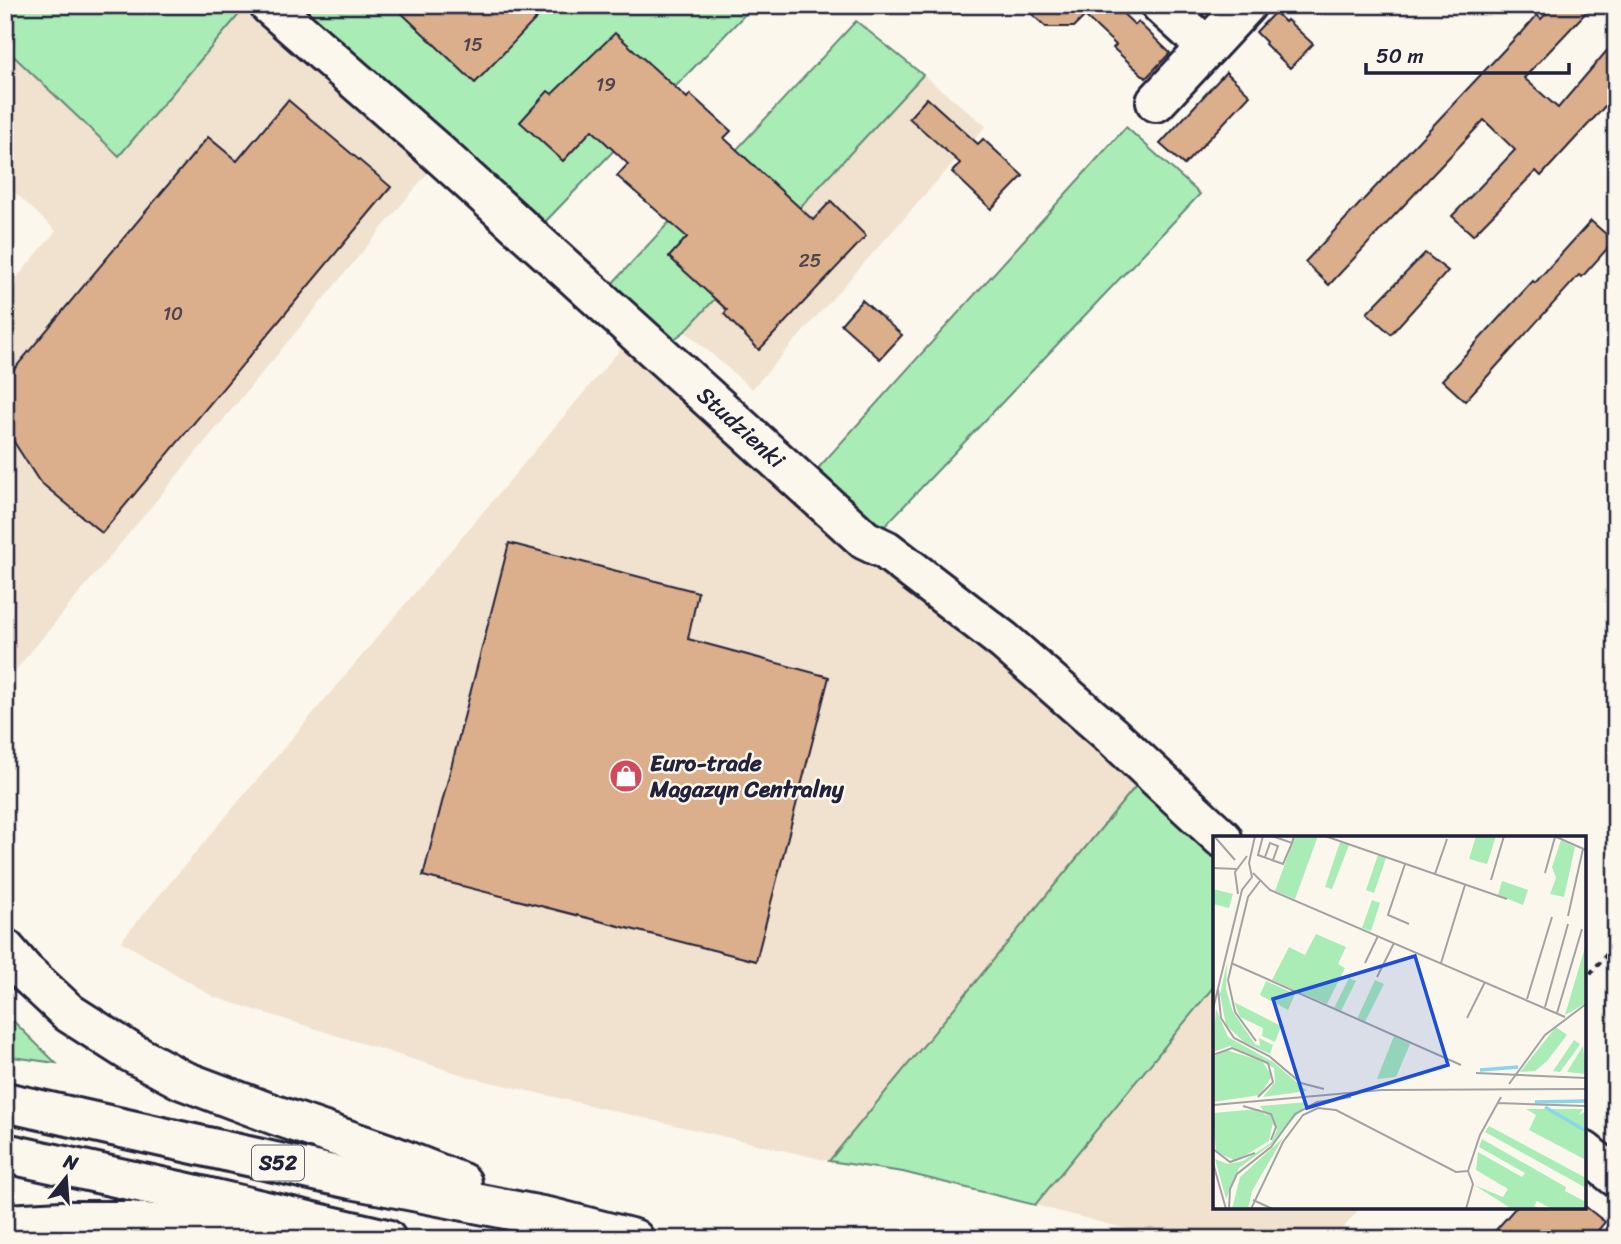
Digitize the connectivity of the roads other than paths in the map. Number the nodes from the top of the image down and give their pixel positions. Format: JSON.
{"nodes":[{"id":1,"x":269,"y":5,"type":"edge"},
{"id":2,"x":1161,"y":5,"type":"edge"},
{"id":3,"x":1246,"y":5,"type":"edge"},
{"id":4,"x":1207,"y":47,"type":"junction"},
{"id":5,"x":1156,"y":102,"type":"dead end"},
{"id":6,"x":1220,"y":836,"type":"edge"},
{"id":7,"x":5,"y":949,"type":"edge"},
{"id":8,"x":5,"y":1102,"type":"edge"},
{"id":9,"x":5,"y":1153,"type":"edge"},
{"id":10,"x":1586,"y":1153,"type":"edge"},
{"id":11,"x":1616,"y":1177,"type":"edge"},
{"id":12,"x":552,"y":1218,"type":"junction"},
{"id":13,"x":5,"y":1224,"type":"edge"},
{"id":14,"x":275,"y":1239,"type":"edge"},
{"id":15,"x":386,"y":1239,"type":"edge"},
{"id":16,"x":634,"y":1239,"type":"edge"}],
"edges":[{"from":1,"to":6,"type":"main road","name":"Studzienki"},
{"from":2,"to":4,"type":"main road"},
{"from":3,"to":4,"type":"main road"},
{"from":4,"to":5,"type":"main road"},
{"from":7,"to":12,"type":"main road"},
{"from":8,"to":12,"type":"main road","number":"S52"},
{"from":9,"to":15,"type":"main road","number":"S52"},
{"from":10,"to":11,"type":"main road"},
{"from":12,"to":16,"type":"main road","number":"S52"},
{"from":13,"to":14,"type":"main road"}]}
